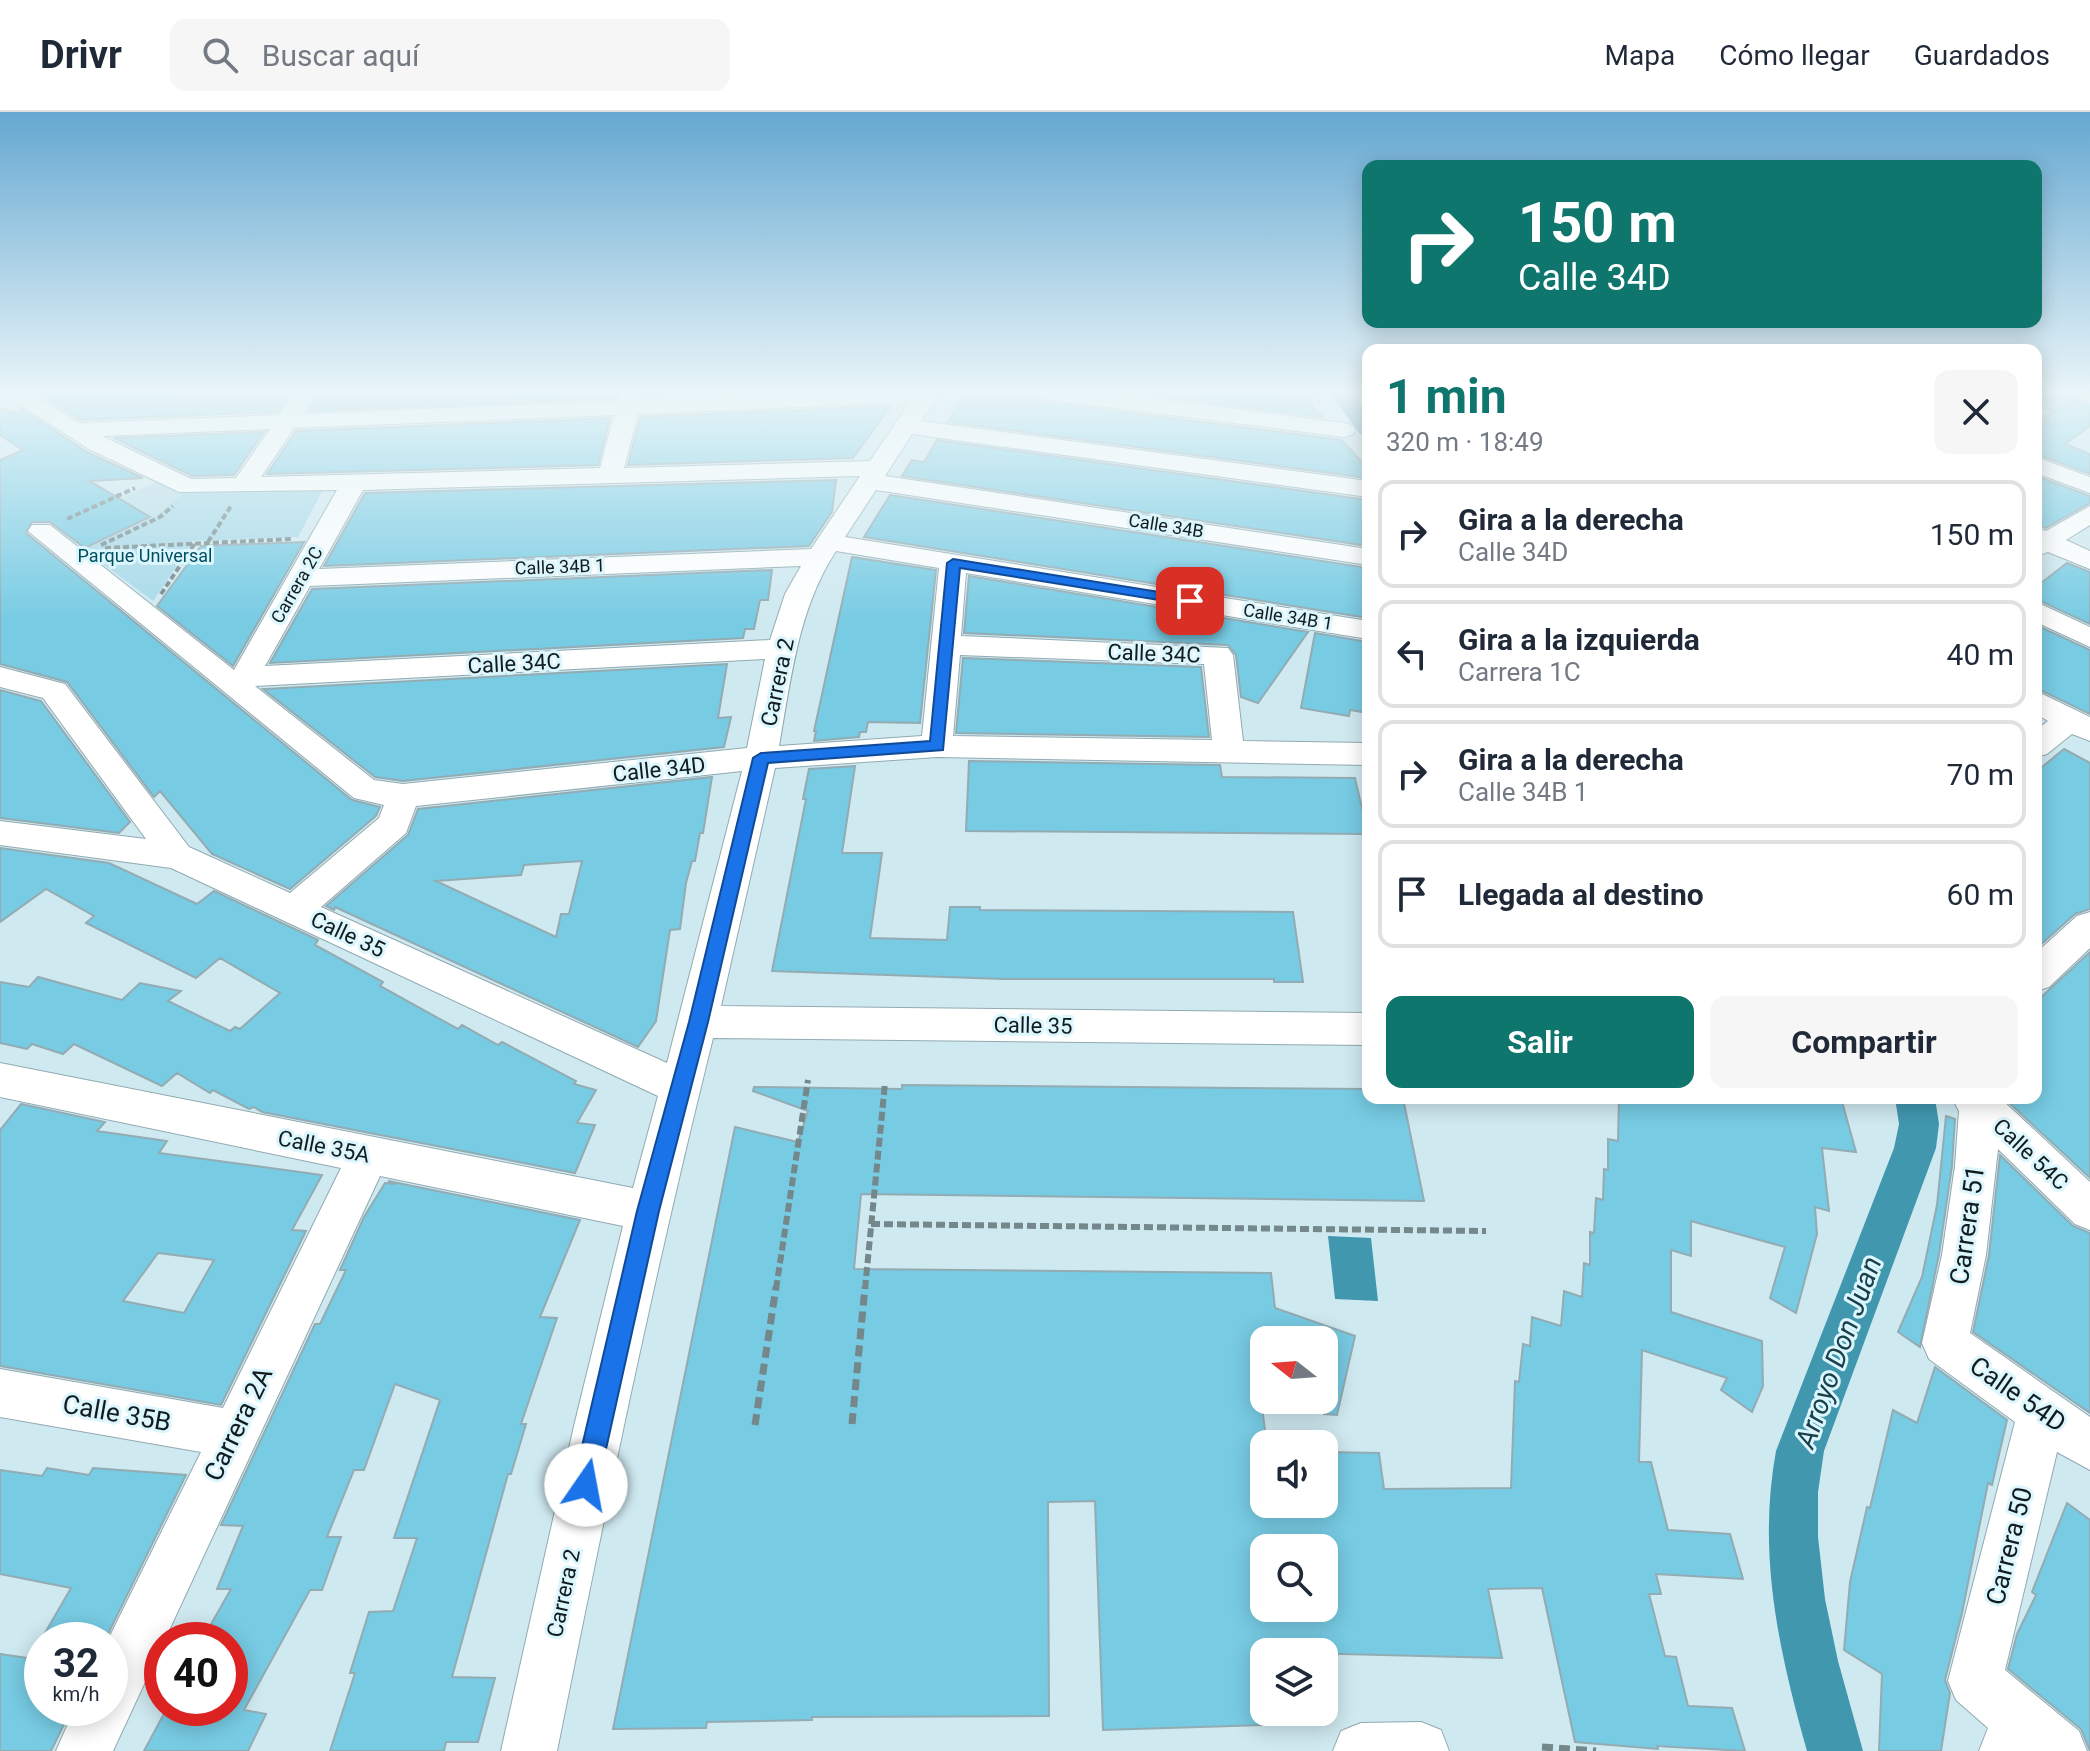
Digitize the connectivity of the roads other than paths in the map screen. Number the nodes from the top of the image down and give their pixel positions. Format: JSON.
{"nodes":[{"id":1,"x":145,"y":468,"type":"edge"},
{"id":2,"x":255,"y":468,"type":"edge"},
{"id":3,"x":612,"y":468,"type":"edge"},
{"id":4,"x":877,"y":468,"type":"edge"},
{"id":5,"x":1260,"y":468,"type":"edge"},
{"id":6,"x":2047,"y":468,"type":"edge"},
{"id":7,"x":610,"y":475,"type":"junction"},
{"id":8,"x":873,"y":475,"type":"junction"},
{"id":9,"x":354,"y":483,"type":"junction"},
{"id":10,"x":244,"y":485,"type":"junction"},
{"id":11,"x":2090,"y":486,"type":"edge"},
{"id":12,"x":1362,"y":488,"type":"edge"},
{"id":13,"x":2090,"y":514,"type":"edge"},
{"id":14,"x":41,"y":531,"type":"road end"},
{"id":15,"x":2042,"y":541,"type":"edge"},
{"id":16,"x":2042,"y":543,"type":"edge"},
{"id":17,"x":823,"y":549,"type":"junction"},
{"id":18,"x":1362,"y":556,"type":"edge"},
{"id":19,"x":2090,"y":561,"type":"edge"},
{"id":20,"x":953,"y":563,"type":"junction"},
{"id":21,"x":301,"y":578,"type":"junction"},
{"id":22,"x":2042,"y":614,"type":"edge"},
{"id":23,"x":1362,"y":629,"type":"edge"},
{"id":24,"x":2090,"y":638,"type":"edge"},
{"id":25,"x":946,"y":645,"type":"junction"},
{"id":26,"x":782,"y":649,"type":"junction"},
{"id":27,"x":0,"y":677,"type":"edge"},
{"id":28,"x":242,"y":682,"type":"junction"},
{"id":29,"x":2042,"y":704,"type":"edge"},
{"id":30,"x":2080,"y":725,"type":"edge"},
{"id":31,"x":2042,"y":743,"type":"edge"},
{"id":32,"x":937,"y":746,"type":"junction"},
{"id":33,"x":1229,"y":751,"type":"junction"},
{"id":34,"x":1362,"y":754,"type":"edge"},
{"id":35,"x":761,"y":758,"type":"junction"},
{"id":36,"x":403,"y":796,"type":"junction"},
{"id":37,"x":0,"y":833,"type":"edge"},
{"id":38,"x":177,"y":856,"type":"junction"},
{"id":39,"x":294,"y":910,"type":"junction"},
{"id":40,"x":2090,"y":926,"type":"edge"},
{"id":41,"x":2042,"y":970,"type":"edge"},
{"id":42,"x":698,"y":1022,"type":"junction"},
{"id":43,"x":1362,"y":1029,"type":"edge"},
{"id":44,"x":1,"y":1082,"type":"edge"},
{"id":45,"x":681,"y":1088,"type":"junction"},
{"id":46,"x":1975,"y":1104,"type":"edge"},
{"id":47,"x":1977,"y":1104,"type":"edge"},
{"id":48,"x":369,"y":1155,"type":"junction"},
{"id":49,"x":2090,"y":1210,"type":"edge"},
{"id":50,"x":648,"y":1211,"type":"junction"},
{"id":51,"x":1945,"y":1343,"type":"joint"},
{"id":52,"x":0,"y":1393,"type":"edge"},
{"id":53,"x":2042,"y":1412,"type":"junction"},
{"id":54,"x":233,"y":1434,"type":"junction"},
{"id":55,"x":2090,"y":1446,"type":"edge"},
{"id":56,"x":128,"y":1657,"type":"edge"},
{"id":57,"x":96,"y":1726,"type":"edge"},
{"id":58,"x":2029,"y":1740,"type":"edge"},
{"id":59,"x":1421,"y":1750,"type":"edge"},
{"id":60,"x":84,"y":1751,"type":"edge"},
{"id":61,"x":529,"y":1751,"type":"edge"},
{"id":62,"x":1361,"y":1751,"type":"edge"}],
"edges":[{"from":1,"to":10,"type":"street","name":"Calle 34B"},
{"from":2,"to":10,"type":"street"},
{"from":3,"to":7,"type":"street"},
{"from":4,"to":8,"type":"street","name":"Carrera 2"},
{"from":5,"to":12,"type":"street"},
{"from":6,"to":11,"type":"street"},
{"from":7,"to":8,"type":"street","name":"Calle 34B"},
{"from":7,"to":9,"type":"street","name":"Calle 34B"},
{"from":8,"to":17,"type":"street","name":"Carrera 2"},
{"from":8,"to":18,"type":"street","name":"Calle 34B"},
{"from":9,"to":10,"type":"street","name":"Calle 34B"},
{"from":9,"to":21,"type":"street","name":"Carrera 2C"},
{"from":13,"to":15,"type":"street"},
{"from":14,"to":28,"type":"street","name":"Calle 34D"},
{"from":16,"to":19,"type":"street"},
{"from":17,"to":20,"type":"street","name":"Calle 34B 1"},
{"from":17,"to":21,"type":"street","name":"Calle 34B 1"},
{"from":17,"to":26,"type":"street","name":"Carrera 2"},
{"from":20,"to":23,"type":"street","name":"Calle 34B 1"},
{"from":20,"to":25,"type":"street"},
{"from":21,"to":28,"type":"street","name":"Carrera 2C"},
{"from":22,"to":24,"type":"street"},
{"from":25,"to":32,"type":"street"},
{"from":25,"to":33,"type":"street","name":"Calle 34C"},
{"from":26,"to":28,"type":"street","name":"Calle 34C"},
{"from":26,"to":35,"type":"street","name":"Carrera 2"},
{"from":27,"to":38,"type":"street"},
{"from":28,"to":36,"type":"street","name":"Calle 34D"},
{"from":29,"to":30,"type":"street"},
{"from":30,"to":31,"type":"street"},
{"from":32,"to":33,"type":"street","name":"Calle 34D"},
{"from":32,"to":35,"type":"street","name":"Calle 34D"},
{"from":33,"to":34,"type":"street","name":"Calle 34D"},
{"from":35,"to":36,"type":"street","name":"Calle 34D"},
{"from":35,"to":42,"type":"street","name":"Carrera 2"},
{"from":36,"to":39,"type":"street"},
{"from":37,"to":38,"type":"street","name":"Calle 35"},
{"from":38,"to":39,"type":"street","name":"Calle 35"},
{"from":39,"to":45,"type":"street","name":"Calle 35"},
{"from":40,"to":41,"type":"street"},
{"from":42,"to":43,"type":"street","name":"Calle 35"},
{"from":42,"to":45,"type":"street","name":"Carrera 2"},
{"from":44,"to":48,"type":"street","name":"Calle 35A"},
{"from":45,"to":50,"type":"street","name":"Carrera 2"},
{"from":46,"to":51,"type":"street","name":"Carrera 51"},
{"from":47,"to":49,"type":"street","name":"Calle 54C"},
{"from":48,"to":50,"type":"street","name":"Calle 35A"},
{"from":48,"to":54,"type":"street","name":"Carrera 2A"},
{"from":50,"to":61,"type":"street","name":"Carrera 2"},
{"from":51,"to":53,"type":"street","name":"Calle 54D"},
{"from":52,"to":54,"type":"street","name":"Calle 35B"},
{"from":53,"to":55,"type":"street","name":"Calle 54D"},
{"from":53,"to":58,"type":"street","name":"Carrera 50"},
{"from":54,"to":56,"type":"street","name":"Carrera 2A"},
{"from":57,"to":60,"type":"street"},
{"from":59,"to":62,"type":"street"}]}
